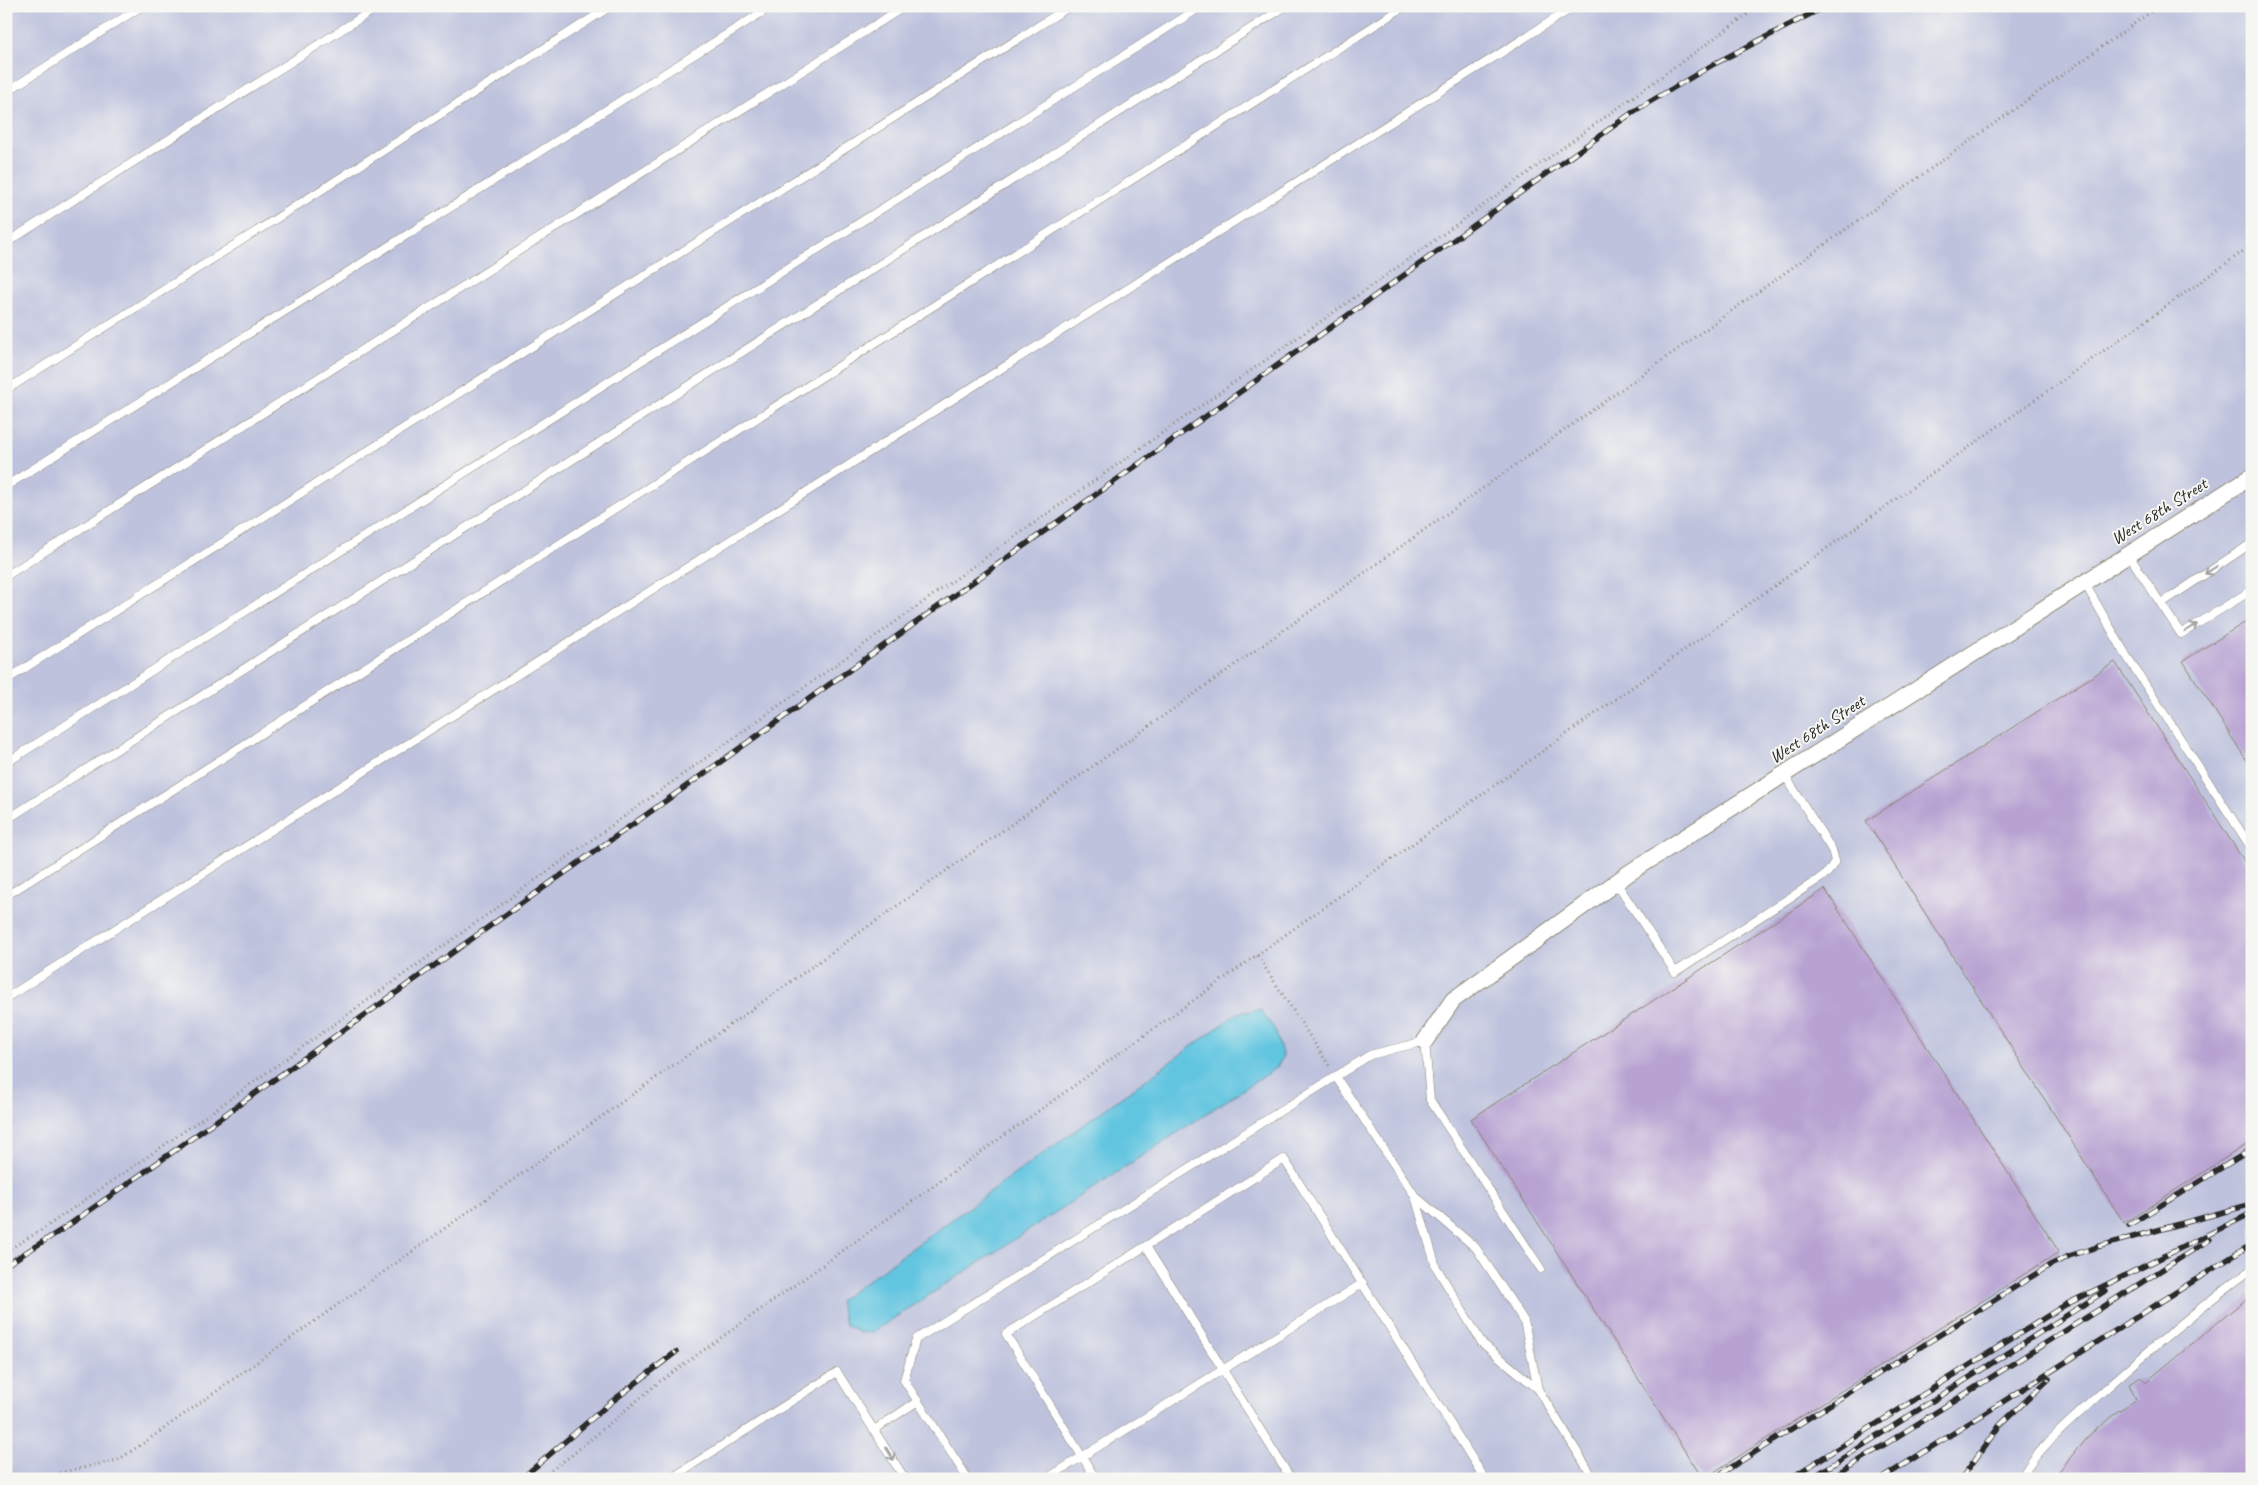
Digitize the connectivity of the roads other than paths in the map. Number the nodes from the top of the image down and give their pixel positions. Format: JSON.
{"nodes":[{"id":1,"x":142,"y":6,"type":"edge"},
{"id":2,"x":379,"y":6,"type":"edge"},
{"id":3,"x":611,"y":6,"type":"edge"},
{"id":4,"x":772,"y":6,"type":"edge"},
{"id":5,"x":905,"y":6,"type":"edge"},
{"id":6,"x":1070,"y":6,"type":"edge"},
{"id":7,"x":1202,"y":6,"type":"edge"},
{"id":8,"x":1286,"y":6,"type":"edge"},
{"id":9,"x":1405,"y":6,"type":"edge"},
{"id":10,"x":1575,"y":6,"type":"edge"},
{"id":11,"x":6,"y":92,"type":"edge"},
{"id":12,"x":6,"y":243,"type":"edge"},
{"id":13,"x":6,"y":390,"type":"edge"},
{"id":14,"x":2252,"y":476,"type":"edge"},
{"id":15,"x":6,"y":486,"type":"edge"},
{"id":16,"x":2252,"y":543,"type":"edge"},
{"id":17,"x":2128,"y":554,"type":"junction"},
{"id":18,"x":6,"y":576,"type":"edge"},
{"id":19,"x":2084,"y":582,"type":"junction"},
{"id":20,"x":2252,"y":590,"type":"edge"},
{"id":21,"x":2162,"y":603,"type":"junction"},
{"id":22,"x":6,"y":680,"type":"edge"},
{"id":23,"x":6,"y":763,"type":"edge"},
{"id":24,"x":1784,"y":774,"type":"junction"},
{"id":25,"x":6,"y":820,"type":"edge"},
{"id":26,"x":2252,"y":849,"type":"edge"},
{"id":27,"x":1616,"y":882,"type":"junction"},
{"id":28,"x":6,"y":896,"type":"edge"},
{"id":29,"x":6,"y":998,"type":"edge"},
{"id":30,"x":1425,"y":1041,"type":"junction"},
{"id":31,"x":1336,"y":1077,"type":"junction"},
{"id":32,"x":1415,"y":1196,"type":"junction"},
{"id":33,"x":1146,"y":1246,"type":"junction"},
{"id":34,"x":1541,"y":1269,"type":"dead end"},
{"id":35,"x":2252,"y":1269,"type":"edge"},
{"id":36,"x":1363,"y":1283,"type":"junction"},
{"id":37,"x":1223,"y":1370,"type":"junction"},
{"id":38,"x":1538,"y":1389,"type":"junction"},
{"id":39,"x":918,"y":1401,"type":"junction"},
{"id":40,"x":874,"y":1430,"type":"junction"},
{"id":41,"x":1082,"y":1456,"type":"junction"},
{"id":42,"x":670,"y":1479,"type":"edge"},
{"id":43,"x":905,"y":1479,"type":"edge"},
{"id":44,"x":968,"y":1479,"type":"edge"},
{"id":45,"x":1046,"y":1479,"type":"edge"},
{"id":46,"x":1096,"y":1479,"type":"edge"},
{"id":47,"x":1291,"y":1479,"type":"edge"},
{"id":48,"x":1485,"y":1479,"type":"edge"},
{"id":49,"x":1594,"y":1479,"type":"edge"},
{"id":50,"x":2021,"y":1479,"type":"edge"}],
"edges":[{"from":1,"to":11,"type":"lane"},
{"from":2,"to":12,"type":"lane"},
{"from":3,"to":13,"type":"lane"},
{"from":4,"to":15,"type":"lane"},
{"from":5,"to":18,"type":"lane"},
{"from":6,"to":22,"type":"lane"},
{"from":7,"to":23,"type":"lane"},
{"from":8,"to":25,"type":"lane"},
{"from":9,"to":28,"type":"lane"},
{"from":10,"to":29,"type":"lane"},
{"from":14,"to":17,"type":"street","name":"West 68th Street"},
{"from":16,"to":21,"type":"lane","one_way":true},
{"from":17,"to":19,"type":"street","name":"West 68th Street"},
{"from":17,"to":21,"type":"lane"},
{"from":19,"to":24,"type":"street","name":"West 68th Street"},
{"from":19,"to":26,"type":"lane"},
{"from":21,"to":20,"type":"lane","one_way":true},
{"from":24,"to":27,"type":"street","name":"West 68th Street"},
{"from":24,"to":27,"type":"lane"},
{"from":27,"to":30,"type":"street","name":"West 68th Street"},
{"from":30,"to":31,"type":"lane"},
{"from":30,"to":34,"type":"lane"},
{"from":31,"to":32,"type":"lane"},
{"from":31,"to":39,"type":"lane"},
{"from":32,"to":38,"type":"lane"},
{"from":32,"to":38,"type":"lane"},
{"from":33,"to":36,"type":"lane"},
{"from":33,"to":37,"type":"lane"},
{"from":33,"to":41,"type":"lane"},
{"from":35,"to":50,"type":"lane"},
{"from":36,"to":37,"type":"lane"},
{"from":36,"to":48,"type":"lane"},
{"from":37,"to":41,"type":"lane"},
{"from":37,"to":47,"type":"lane"},
{"from":38,"to":49,"type":"lane"},
{"from":39,"to":40,"type":"lane"},
{"from":39,"to":44,"type":"lane"},
{"from":40,"to":42,"type":"lane"},
{"from":40,"to":43,"type":"lane","one_way":true},
{"from":41,"to":45,"type":"lane"},
{"from":41,"to":46,"type":"lane"}]}
